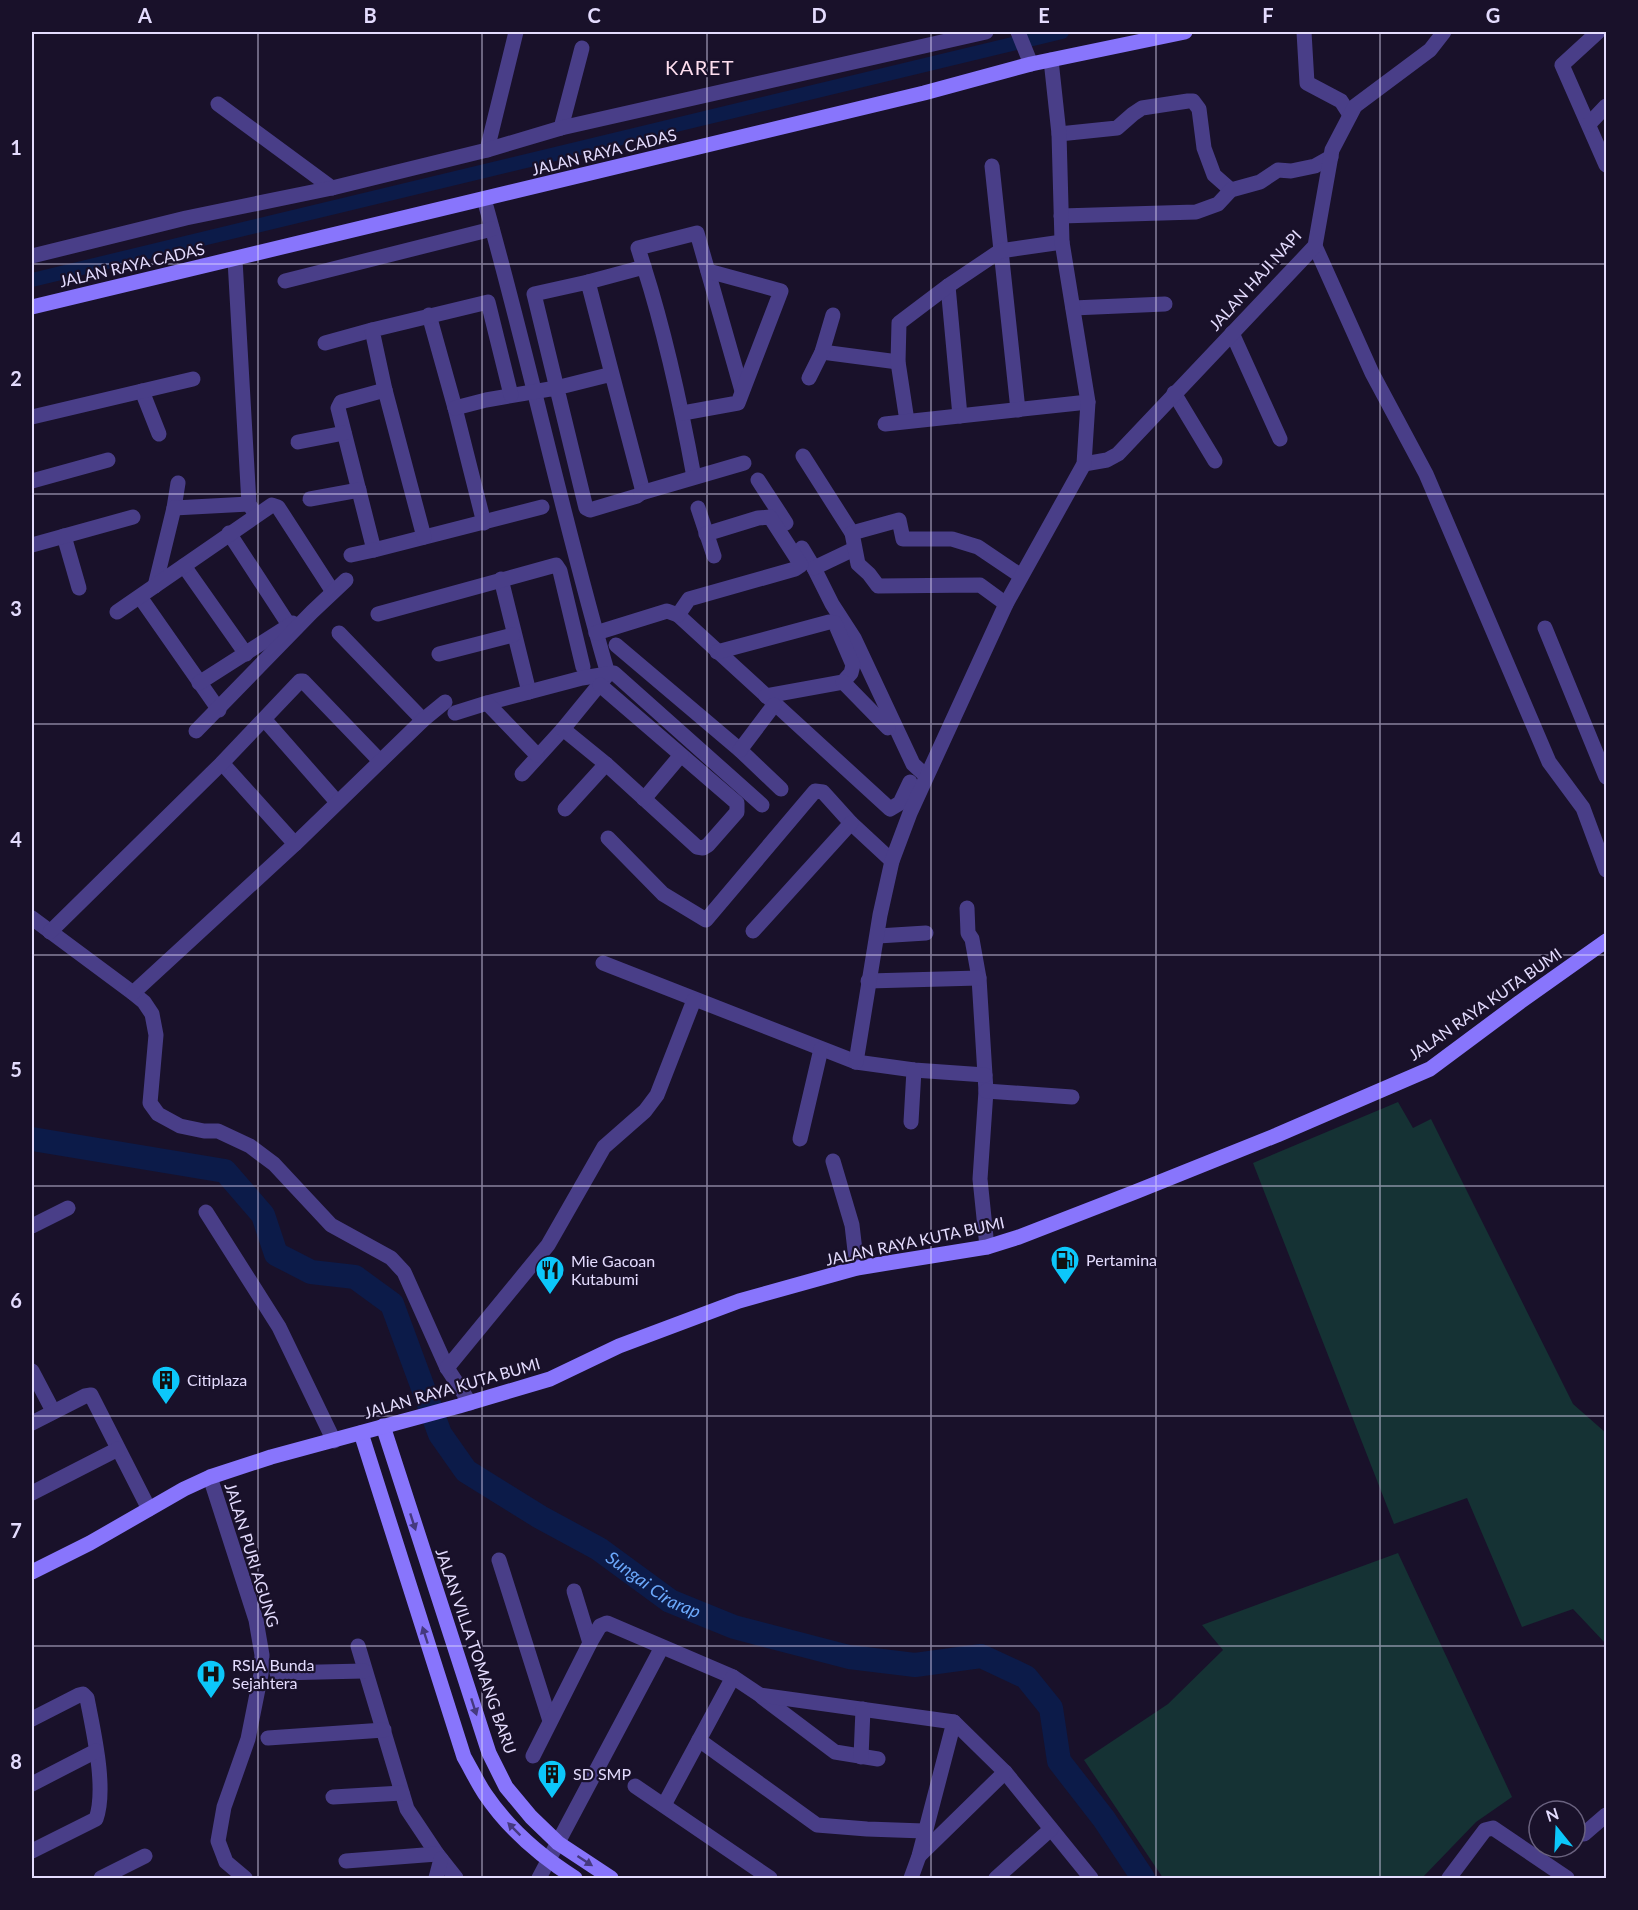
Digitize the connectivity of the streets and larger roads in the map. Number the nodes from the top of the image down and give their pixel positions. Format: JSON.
{"nodes":[{"id":1,"x":516,"y":32,"type":"edge"},
{"id":2,"x":986,"y":32,"type":"edge"},
{"id":3,"x":1018,"y":32,"type":"edge"},
{"id":4,"x":1185,"y":32,"type":"edge"},
{"id":5,"x":1304,"y":32,"type":"edge"},
{"id":6,"x":1444,"y":32,"type":"edge"},
{"id":7,"x":1598,"y":32,"type":"edge"},
{"id":8,"x":582,"y":48,"type":"dead end"},
{"id":9,"x":1051,"y":60,"type":"junction"},
{"id":10,"x":1030,"y":62,"type":"junction"},
{"id":11,"x":218,"y":104,"type":"dead end"},
{"id":12,"x":1606,"y":106,"type":"edge"},
{"id":13,"x":1350,"y":115,"type":"junction"},
{"id":14,"x":1589,"y":124,"type":"junction"},
{"id":15,"x":561,"y":128,"type":"junction"},
{"id":16,"x":1059,"y":134,"type":"junction"},
{"id":17,"x":487,"y":150,"type":"junction"},
{"id":18,"x":1331,"y":157,"type":"junction"},
{"id":19,"x":1606,"y":165,"type":"edge"},
{"id":20,"x":992,"y":166,"type":"dead end"},
{"id":21,"x":332,"y":188,"type":"junction"},
{"id":22,"x":1231,"y":189,"type":"junction"},
{"id":23,"x":484,"y":199,"type":"junction"},
{"id":24,"x":1061,"y":216,"type":"junction"},
{"id":25,"x":492,"y":229,"type":"junction"},
{"id":26,"x":1062,"y":242,"type":"junction"},
{"id":27,"x":1315,"y":246,"type":"junction"},
{"id":28,"x":1000,"y":251,"type":"junction"},
{"id":29,"x":32,"y":256,"type":"edge"},
{"id":30,"x":235,"y":260,"type":"junction"},
{"id":31,"x":644,"y":267,"type":"junction"},
{"id":32,"x":708,"y":271,"type":"junction"},
{"id":33,"x":285,"y":281,"type":"dead end"},
{"id":34,"x":588,"y":282,"type":"junction"},
{"id":35,"x":948,"y":286,"type":"junction"},
{"id":36,"x":1165,"y":304,"type":"dead end"},
{"id":37,"x":32,"y":307,"type":"edge"},
{"id":38,"x":1072,"y":308,"type":"junction"},
{"id":39,"x":429,"y":315,"type":"junction"},
{"id":40,"x":833,"y":315,"type":"dead end"},
{"id":41,"x":372,"y":330,"type":"junction"},
{"id":42,"x":1232,"y":333,"type":"junction"},
{"id":43,"x":325,"y":343,"type":"dead end"},
{"id":44,"x":822,"y":352,"type":"junction"},
{"id":45,"x":898,"y":362,"type":"junction"},
{"id":46,"x":612,"y":374,"type":"junction"},
{"id":47,"x":193,"y":378,"type":"dead end"},
{"id":48,"x":809,"y":378,"type":"dead end"},
{"id":49,"x":556,"y":388,"type":"junction"},
{"id":50,"x":385,"y":390,"type":"junction"},
{"id":51,"x":142,"y":391,"type":"junction"},
{"id":52,"x":742,"y":391,"type":"junction"},
{"id":53,"x":534,"y":393,"type":"junction"},
{"id":54,"x":1174,"y":393,"type":"junction"},
{"id":55,"x":511,"y":395,"type":"junction"},
{"id":56,"x":1088,"y":402,"type":"junction"},
{"id":57,"x":456,"y":408,"type":"junction"},
{"id":58,"x":1018,"y":410,"type":"junction"},
{"id":59,"x":683,"y":413,"type":"junction"},
{"id":60,"x":960,"y":416,"type":"junction"},
{"id":61,"x":32,"y":417,"type":"edge"},
{"id":62,"x":907,"y":421,"type":"junction"},
{"id":63,"x":885,"y":424,"type":"dead end"},
{"id":64,"x":344,"y":433,"type":"junction"},
{"id":65,"x":159,"y":434,"type":"dead end"},
{"id":66,"x":1280,"y":439,"type":"dead end"},
{"id":67,"x":298,"y":442,"type":"dead end"},
{"id":68,"x":803,"y":456,"type":"dead end"},
{"id":69,"x":108,"y":460,"type":"dead end"},
{"id":70,"x":1215,"y":461,"type":"dead end"},
{"id":71,"x":744,"y":463,"type":"dead end"},
{"id":72,"x":1084,"y":464,"type":"junction"},
{"id":73,"x":694,"y":477,"type":"junction"},
{"id":74,"x":758,"y":480,"type":"dead end"},
{"id":75,"x":32,"y":481,"type":"edge"},
{"id":76,"x":178,"y":483,"type":"dead end"},
{"id":77,"x":359,"y":490,"type":"junction"},
{"id":78,"x":641,"y":493,"type":"junction"},
{"id":79,"x":310,"y":500,"type":"dead end"},
{"id":80,"x":542,"y":507,"type":"dead end"},
{"id":81,"x":174,"y":508,"type":"junction"},
{"id":82,"x":698,"y":508,"type":"dead end"},
{"id":83,"x":252,"y":509,"type":"junction"},
{"id":84,"x":133,"y":517,"type":"dead end"},
{"id":85,"x":484,"y":523,"type":"junction"},
{"id":86,"x":229,"y":533,"type":"junction"},
{"id":87,"x":852,"y":533,"type":"junction"},
{"id":88,"x":706,"y":534,"type":"junction"},
{"id":89,"x":64,"y":536,"type":"junction"},
{"id":90,"x":424,"y":537,"type":"junction"},
{"id":91,"x":32,"y":545,"type":"edge"},
{"id":92,"x":854,"y":549,"type":"junction"},
{"id":93,"x":374,"y":550,"type":"junction"},
{"id":94,"x":351,"y":555,"type":"dead end"},
{"id":95,"x":714,"y":556,"type":"dead end"},
{"id":96,"x":184,"y":566,"type":"junction"},
{"id":97,"x":814,"y":568,"type":"junction"},
{"id":98,"x":1021,"y":576,"type":"junction"},
{"id":99,"x":501,"y":579,"type":"junction"},
{"id":100,"x":346,"y":580,"type":"dead end"},
{"id":101,"x":155,"y":586,"type":"junction"},
{"id":102,"x":79,"y":588,"type":"dead end"},
{"id":103,"x":333,"y":592,"type":"junction"},
{"id":104,"x":140,"y":597,"type":"junction"},
{"id":105,"x":1006,"y":604,"type":"junction"},
{"id":106,"x":117,"y":612,"type":"dead end"},
{"id":107,"x":312,"y":612,"type":"junction"},
{"id":108,"x":378,"y":614,"type":"dead end"},
{"id":109,"x":678,"y":615,"type":"junction"},
{"id":110,"x":289,"y":625,"type":"junction"},
{"id":111,"x":1545,"y":628,"type":"dead end"},
{"id":112,"x":339,"y":633,"type":"dead end"},
{"id":113,"x":596,"y":633,"type":"junction"},
{"id":114,"x":513,"y":635,"type":"junction"},
{"id":115,"x":616,"y":645,"type":"dead end"},
{"id":116,"x":717,"y":652,"type":"junction"},
{"id":117,"x":246,"y":654,"type":"junction"},
{"id":118,"x":439,"y":654,"type":"dead end"},
{"id":119,"x":583,"y":667,"type":"dead end"},
{"id":120,"x":604,"y":679,"type":"junction"},
{"id":121,"x":843,"y":682,"type":"junction"},
{"id":122,"x":199,"y":683,"type":"junction"},
{"id":123,"x":529,"y":692,"type":"junction"},
{"id":124,"x":770,"y":701,"type":"junction"},
{"id":125,"x":488,"y":703,"type":"junction"},
{"id":126,"x":219,"y":710,"type":"junction"},
{"id":127,"x":264,"y":719,"type":"junction"},
{"id":128,"x":423,"y":720,"type":"junction"},
{"id":129,"x":888,"y":728,"type":"dead end"},
{"id":130,"x":563,"y":729,"type":"junction"},
{"id":131,"x":196,"y":731,"type":"dead end"},
{"id":132,"x":740,"y":750,"type":"junction"},
{"id":133,"x":537,"y":755,"type":"junction"},
{"id":134,"x":681,"y":755,"type":"junction"},
{"id":135,"x":380,"y":761,"type":"junction"},
{"id":136,"x":222,"y":763,"type":"junction"},
{"id":137,"x":606,"y":764,"type":"junction"},
{"id":138,"x":522,"y":774,"type":"dead end"},
{"id":139,"x":926,"y":776,"type":"junction"},
{"id":140,"x":1606,"y":777,"type":"edge"},
{"id":141,"x":910,"y":782,"type":"dead end"},
{"id":142,"x":781,"y":789,"type":"dead end"},
{"id":143,"x":644,"y":799,"type":"junction"},
{"id":144,"x":337,"y":802,"type":"junction"},
{"id":145,"x":762,"y":805,"type":"dead end"},
{"id":146,"x":565,"y":809,"type":"dead end"},
{"id":147,"x":851,"y":824,"type":"junction"},
{"id":148,"x":608,"y":838,"type":"dead end"},
{"id":149,"x":295,"y":844,"type":"junction"},
{"id":150,"x":892,"y":861,"type":"junction"},
{"id":151,"x":1606,"y":870,"type":"edge"},
{"id":152,"x":967,"y":908,"type":"dead end"},
{"id":153,"x":32,"y":918,"type":"edge"},
{"id":154,"x":753,"y":931,"type":"dead end"},
{"id":155,"x":50,"y":932,"type":"junction"},
{"id":156,"x":926,"y":933,"type":"dead end"},
{"id":157,"x":878,"y":936,"type":"junction"},
{"id":158,"x":1606,"y":941,"type":"edge"},
{"id":159,"x":603,"y":963,"type":"dead end"},
{"id":160,"x":979,"y":978,"type":"junction"},
{"id":161,"x":868,"y":981,"type":"junction"},
{"id":162,"x":133,"y":993,"type":"junction"},
{"id":163,"x":694,"y":1000,"type":"junction"},
{"id":164,"x":821,"y":1049,"type":"junction"},
{"id":165,"x":856,"y":1062,"type":"junction"},
{"id":166,"x":914,"y":1070,"type":"junction"},
{"id":167,"x":985,"y":1075,"type":"junction"},
{"id":168,"x":986,"y":1091,"type":"junction"},
{"id":169,"x":1072,"y":1097,"type":"dead end"},
{"id":170,"x":911,"y":1122,"type":"dead end"},
{"id":171,"x":800,"y":1140,"type":"dead end"},
{"id":172,"x":833,"y":1161,"type":"dead end"},
{"id":173,"x":68,"y":1208,"type":"dead end"},
{"id":174,"x":206,"y":1212,"type":"dead end"},
{"id":175,"x":32,"y":1226,"type":"edge"},
{"id":176,"x":987,"y":1247,"type":"junction"},
{"id":177,"x":857,"y":1268,"type":"junction"},
{"id":178,"x":447,"y":1368,"type":"junction"},
{"id":179,"x":32,"y":1371,"type":"edge"},
{"id":180,"x":465,"y":1405,"type":"junction"},
{"id":181,"x":53,"y":1411,"type":"junction"},
{"id":182,"x":32,"y":1423,"type":"edge"},
{"id":183,"x":383,"y":1426,"type":"junction"},
{"id":184,"x":361,"y":1433,"type":"junction"},
{"id":185,"x":334,"y":1441,"type":"junction"},
{"id":186,"x":118,"y":1449,"type":"junction"},
{"id":187,"x":210,"y":1477,"type":"junction"},
{"id":188,"x":401,"y":1486,"type":"junction"},
{"id":189,"x":380,"y":1492,"type":"junction"},
{"id":190,"x":32,"y":1493,"type":"edge"},
{"id":191,"x":149,"y":1509,"type":"junction"},
{"id":192,"x":499,"y":1560,"type":"dead end"},
{"id":193,"x":32,"y":1572,"type":"edge"},
{"id":194,"x":574,"y":1591,"type":"dead end"},
{"id":195,"x":590,"y":1643,"type":"junction"},
{"id":196,"x":358,"y":1647,"type":"dead end"},
{"id":197,"x":662,"y":1647,"type":"junction"},
{"id":198,"x":364,"y":1671,"type":"junction"},
{"id":199,"x":277,"y":1673,"type":"dead end"},
{"id":200,"x":733,"y":1677,"type":"junction"},
{"id":201,"x":760,"y":1695,"type":"junction"},
{"id":202,"x":863,"y":1709,"type":"junction"},
{"id":203,"x":32,"y":1719,"type":"edge"},
{"id":204,"x":550,"y":1721,"type":"junction"},
{"id":205,"x":954,"y":1722,"type":"junction"},
{"id":206,"x":384,"y":1730,"type":"junction"},
{"id":207,"x":268,"y":1738,"type":"dead end"},
{"id":208,"x":699,"y":1740,"type":"junction"},
{"id":209,"x":96,"y":1751,"type":"junction"},
{"id":210,"x":532,"y":1756,"type":"dead end"},
{"id":211,"x":861,"y":1757,"type":"junction"},
{"id":212,"x":878,"y":1759,"type":"dead end"},
{"id":213,"x":1005,"y":1772,"type":"junction"},
{"id":214,"x":32,"y":1784,"type":"edge"},
{"id":215,"x":635,"y":1786,"type":"dead end"},
{"id":216,"x":402,"y":1793,"type":"junction"},
{"id":217,"x":333,"y":1797,"type":"dead end"},
{"id":218,"x":664,"y":1805,"type":"junction"},
{"id":219,"x":1606,"y":1815,"type":"edge"},
{"id":220,"x":1051,"y":1828,"type":"junction"},
{"id":221,"x":924,"y":1831,"type":"junction"},
{"id":222,"x":1587,"y":1831,"type":"edge"},
{"id":223,"x":558,"y":1843,"type":"junction"},
{"id":224,"x":32,"y":1851,"type":"edge"},
{"id":225,"x":145,"y":1856,"type":"dead end"},
{"id":226,"x":439,"y":1856,"type":"junction"},
{"id":227,"x":919,"y":1856,"type":"junction"},
{"id":228,"x":346,"y":1861,"type":"dead end"},
{"id":229,"x":548,"y":1861,"type":"junction"},
{"id":230,"x":240,"y":1877,"type":"edge"},
{"id":231,"x":101,"y":1878,"type":"edge"},
{"id":232,"x":436,"y":1878,"type":"edge"},
{"id":233,"x":456,"y":1878,"type":"edge"},
{"id":234,"x":539,"y":1878,"type":"edge"},
{"id":235,"x":575,"y":1878,"type":"edge"},
{"id":236,"x":611,"y":1878,"type":"edge"},
{"id":237,"x":770,"y":1878,"type":"edge"},
{"id":238,"x":912,"y":1878,"type":"edge"},
{"id":239,"x":996,"y":1878,"type":"edge"},
{"id":240,"x":1091,"y":1878,"type":"edge"},
{"id":241,"x":1449,"y":1878,"type":"edge"},
{"id":242,"x":1567,"y":1878,"type":"edge"}],
"edges":[{"from":1,"to":17,"type":"street"},
{"from":2,"to":15,"type":"street"},
{"from":3,"to":10,"type":"street"},
{"from":4,"to":9,"type":"street","name":"JALAN RAYA CADAS"},
{"from":5,"to":13,"type":"street"},
{"from":6,"to":13,"type":"street","name":"JALAN HAJI NAPI"},
{"from":7,"to":14,"type":"street"},
{"from":8,"to":15,"type":"street"},
{"from":9,"to":10,"type":"street","name":"JALAN RAYA CADAS"},
{"from":9,"to":16,"type":"street"},
{"from":10,"to":23,"type":"street","name":"JALAN RAYA CADAS"},
{"from":11,"to":21,"type":"street"},
{"from":12,"to":14,"type":"street"},
{"from":13,"to":18,"type":"street","name":"JALAN HAJI NAPI"},
{"from":14,"to":19,"type":"street"},
{"from":15,"to":17,"type":"street"},
{"from":16,"to":22,"type":"street"},
{"from":16,"to":24,"type":"street"},
{"from":17,"to":21,"type":"street"},
{"from":18,"to":22,"type":"street"},
{"from":18,"to":27,"type":"street","name":"JALAN HAJI NAPI"},
{"from":20,"to":28,"type":"street"},
{"from":21,"to":29,"type":"street"},
{"from":22,"to":24,"type":"street"},
{"from":23,"to":25,"type":"street"},
{"from":23,"to":30,"type":"street","name":"JALAN RAYA CADAS"},
{"from":24,"to":26,"type":"street"},
{"from":25,"to":33,"type":"street"},
{"from":25,"to":53,"type":"street"},
{"from":26,"to":28,"type":"street"},
{"from":26,"to":38,"type":"street"},
{"from":27,"to":42,"type":"street","name":"JALAN HAJI NAPI"},
{"from":27,"to":151,"type":"street"},
{"from":28,"to":35,"type":"street"},
{"from":28,"to":58,"type":"street"},
{"from":30,"to":37,"type":"street","name":"JALAN RAYA CADAS"},
{"from":30,"to":83,"type":"street"},
{"from":31,"to":32,"type":"street"},
{"from":31,"to":34,"type":"street"},
{"from":31,"to":59,"type":"street"},
{"from":32,"to":52,"type":"street"},
{"from":32,"to":52,"type":"street"},
{"from":34,"to":46,"type":"street"},
{"from":34,"to":49,"type":"street"},
{"from":35,"to":45,"type":"street"},
{"from":35,"to":60,"type":"street"},
{"from":36,"to":38,"type":"street"},
{"from":38,"to":56,"type":"street"},
{"from":39,"to":41,"type":"street"},
{"from":39,"to":55,"type":"street"},
{"from":39,"to":57,"type":"street"},
{"from":40,"to":44,"type":"street"},
{"from":41,"to":43,"type":"street"},
{"from":41,"to":50,"type":"street"},
{"from":42,"to":54,"type":"street","name":"JALAN HAJI NAPI"},
{"from":42,"to":66,"type":"street"},
{"from":44,"to":45,"type":"street"},
{"from":44,"to":48,"type":"street"},
{"from":45,"to":62,"type":"street"},
{"from":46,"to":49,"type":"street"},
{"from":46,"to":78,"type":"street"},
{"from":47,"to":51,"type":"street"},
{"from":49,"to":53,"type":"street"},
{"from":49,"to":78,"type":"street"},
{"from":50,"to":64,"type":"street"},
{"from":50,"to":90,"type":"street"},
{"from":51,"to":61,"type":"street"},
{"from":51,"to":65,"type":"street"},
{"from":52,"to":59,"type":"street"},
{"from":53,"to":55,"type":"street"},
{"from":53,"to":113,"type":"street"},
{"from":54,"to":70,"type":"street"},
{"from":54,"to":72,"type":"street","name":"JALAN HAJI NAPI"},
{"from":55,"to":57,"type":"street"},
{"from":56,"to":58,"type":"street"},
{"from":56,"to":72,"type":"street"},
{"from":57,"to":85,"type":"street"},
{"from":58,"to":60,"type":"street"},
{"from":59,"to":73,"type":"street"},
{"from":60,"to":62,"type":"street"},
{"from":62,"to":63,"type":"street"},
{"from":64,"to":67,"type":"street"},
{"from":64,"to":77,"type":"street"},
{"from":68,"to":87,"type":"street"},
{"from":69,"to":75,"type":"street"},
{"from":71,"to":73,"type":"street"},
{"from":72,"to":98,"type":"street"},
{"from":73,"to":78,"type":"street"},
{"from":74,"to":97,"type":"street"},
{"from":76,"to":81,"type":"street"},
{"from":77,"to":79,"type":"street"},
{"from":77,"to":93,"type":"street"},
{"from":80,"to":85,"type":"street"},
{"from":81,"to":83,"type":"street"},
{"from":81,"to":101,"type":"street"},
{"from":82,"to":88,"type":"street"},
{"from":83,"to":86,"type":"street"},
{"from":83,"to":103,"type":"street"},
{"from":84,"to":89,"type":"street"},
{"from":85,"to":90,"type":"street"},
{"from":86,"to":96,"type":"street"},
{"from":86,"to":110,"type":"street"},
{"from":87,"to":92,"type":"street"},
{"from":87,"to":98,"type":"street"},
{"from":88,"to":95,"type":"street"},
{"from":88,"to":109,"type":"street"},
{"from":89,"to":91,"type":"street"},
{"from":89,"to":102,"type":"street"},
{"from":90,"to":93,"type":"street"},
{"from":92,"to":97,"type":"street"},
{"from":92,"to":105,"type":"street"},
{"from":93,"to":94,"type":"street"},
{"from":96,"to":101,"type":"street"},
{"from":96,"to":117,"type":"street"},
{"from":97,"to":139,"type":"street"},
{"from":98,"to":105,"type":"street"},
{"from":99,"to":108,"type":"street"},
{"from":99,"to":114,"type":"street"},
{"from":99,"to":119,"type":"street"},
{"from":100,"to":103,"type":"street"},
{"from":101,"to":104,"type":"street"},
{"from":103,"to":107,"type":"street"},
{"from":104,"to":106,"type":"street"},
{"from":104,"to":122,"type":"street"},
{"from":105,"to":139,"type":"street"},
{"from":107,"to":110,"type":"street"},
{"from":107,"to":126,"type":"street"},
{"from":109,"to":113,"type":"street"},
{"from":109,"to":116,"type":"street"},
{"from":110,"to":117,"type":"street"},
{"from":111,"to":140,"type":"street"},
{"from":112,"to":128,"type":"street"},
{"from":113,"to":120,"type":"street"},
{"from":114,"to":118,"type":"street"},
{"from":114,"to":123,"type":"street"},
{"from":115,"to":132,"type":"street"},
{"from":116,"to":121,"type":"street"},
{"from":116,"to":124,"type":"street"},
{"from":117,"to":122,"type":"street"},
{"from":120,"to":123,"type":"street"},
{"from":120,"to":130,"type":"street"},
{"from":120,"to":134,"type":"street"},
{"from":120,"to":145,"type":"street"},
{"from":121,"to":124,"type":"street"},
{"from":121,"to":129,"type":"street"},
{"from":122,"to":126,"type":"street"},
{"from":123,"to":125,"type":"street"},
{"from":124,"to":132,"type":"street"},
{"from":124,"to":141,"type":"street"},
{"from":125,"to":128,"type":"street"},
{"from":125,"to":133,"type":"street"},
{"from":126,"to":131,"type":"street"},
{"from":127,"to":135,"type":"street"},
{"from":127,"to":136,"type":"street"},
{"from":127,"to":144,"type":"street"},
{"from":128,"to":135,"type":"street"},
{"from":130,"to":133,"type":"street"},
{"from":130,"to":137,"type":"street"},
{"from":132,"to":142,"type":"street"},
{"from":133,"to":138,"type":"street"},
{"from":134,"to":143,"type":"street"},
{"from":134,"to":143,"type":"street"},
{"from":135,"to":144,"type":"street"},
{"from":136,"to":149,"type":"street"},
{"from":136,"to":155,"type":"street"},
{"from":137,"to":143,"type":"street"},
{"from":137,"to":146,"type":"street"},
{"from":139,"to":150,"type":"street"},
{"from":144,"to":149,"type":"street"},
{"from":147,"to":148,"type":"street"},
{"from":147,"to":150,"type":"street"},
{"from":147,"to":154,"type":"street"},
{"from":149,"to":162,"type":"street"},
{"from":150,"to":157,"type":"street"},
{"from":152,"to":160,"type":"street"},
{"from":153,"to":155,"type":"street"},
{"from":155,"to":162,"type":"street"},
{"from":156,"to":157,"type":"street"},
{"from":157,"to":161,"type":"street"},
{"from":158,"to":176,"type":"street","name":"JALAN RAYA KUTA BUMI"},
{"from":159,"to":163,"type":"street"},
{"from":160,"to":161,"type":"street"},
{"from":160,"to":167,"type":"street"},
{"from":161,"to":165,"type":"street"},
{"from":162,"to":178,"type":"street"},
{"from":163,"to":164,"type":"street"},
{"from":163,"to":178,"type":"street"},
{"from":164,"to":165,"type":"street"},
{"from":164,"to":171,"type":"street"},
{"from":165,"to":166,"type":"street"},
{"from":166,"to":167,"type":"street"},
{"from":166,"to":170,"type":"street"},
{"from":167,"to":168,"type":"street"},
{"from":168,"to":169,"type":"street"},
{"from":168,"to":176,"type":"street"},
{"from":172,"to":177,"type":"street"},
{"from":173,"to":175,"type":"street"},
{"from":174,"to":185,"type":"street"},
{"from":176,"to":177,"type":"street","name":"JALAN RAYA KUTA BUMI"},
{"from":177,"to":180,"type":"street","name":"JALAN RAYA KUTA BUMI"},
{"from":178,"to":180,"type":"street"},
{"from":179,"to":181,"type":"street"},
{"from":180,"to":183,"type":"street","name":"JALAN RAYA KUTA BUMI"},
{"from":181,"to":182,"type":"street"},
{"from":181,"to":186,"type":"street"},
{"from":183,"to":184,"type":"street","name":"JALAN RAYA KUTA BUMI"},
{"from":183,"to":188,"type":"street","name":"JALAN VILLA TOMANG BARU"},
{"from":184,"to":185,"type":"street","name":"JALAN RAYA KUTA BUMI"},
{"from":184,"to":189,"type":"street"},
{"from":185,"to":187,"type":"street","name":"JALAN RAYA KUTA BUMI"},
{"from":186,"to":190,"type":"street"},
{"from":186,"to":191,"type":"street"},
{"from":187,"to":191,"type":"street","name":"JALAN RAYA KUTA BUMI"},
{"from":187,"to":230,"type":"street","name":"JALAN PURI AGUNG"},
{"from":188,"to":189,"type":"street"},
{"from":188,"to":223,"type":"street","name":"JALAN VILLA TOMANG BARU","one_way":true},
{"from":229,"to":189,"type":"street","one_way":true},
{"from":191,"to":193,"type":"street","name":"JALAN RAYA KUTA BUMI"},
{"from":192,"to":204,"type":"street"},
{"from":194,"to":195,"type":"street"},
{"from":195,"to":197,"type":"street"},
{"from":195,"to":204,"type":"street"},
{"from":196,"to":198,"type":"street"},
{"from":197,"to":200,"type":"street"},
{"from":197,"to":223,"type":"street"},
{"from":198,"to":199,"type":"street"},
{"from":198,"to":206,"type":"street"},
{"from":200,"to":201,"type":"street"},
{"from":200,"to":208,"type":"street"},
{"from":201,"to":202,"type":"street"},
{"from":201,"to":211,"type":"street"},
{"from":202,"to":205,"type":"street"},
{"from":202,"to":211,"type":"street"},
{"from":203,"to":209,"type":"street"},
{"from":204,"to":210,"type":"street"},
{"from":205,"to":213,"type":"street"},
{"from":205,"to":221,"type":"street"},
{"from":206,"to":207,"type":"street"},
{"from":206,"to":216,"type":"street"},
{"from":208,"to":218,"type":"street"},
{"from":208,"to":221,"type":"street"},
{"from":209,"to":214,"type":"street"},
{"from":209,"to":224,"type":"street"},
{"from":211,"to":212,"type":"street"},
{"from":213,"to":220,"type":"street"},
{"from":213,"to":227,"type":"street"},
{"from":215,"to":218,"type":"street"},
{"from":216,"to":217,"type":"street"},
{"from":216,"to":226,"type":"street"},
{"from":218,"to":237,"type":"street"},
{"from":219,"to":222,"type":"street"},
{"from":220,"to":239,"type":"street"},
{"from":220,"to":240,"type":"street"},
{"from":221,"to":227,"type":"street"},
{"from":223,"to":229,"type":"street"},
{"from":223,"to":236,"type":"street","name":"JALAN VILLA TOMANG BARU","one_way":true},
{"from":225,"to":231,"type":"street"},
{"from":226,"to":228,"type":"street"},
{"from":226,"to":232,"type":"street"},
{"from":226,"to":233,"type":"street"},
{"from":227,"to":238,"type":"street"},
{"from":229,"to":234,"type":"street"},
{"from":229,"to":235,"type":"street"},
{"from":241,"to":242,"type":"street"}]}
